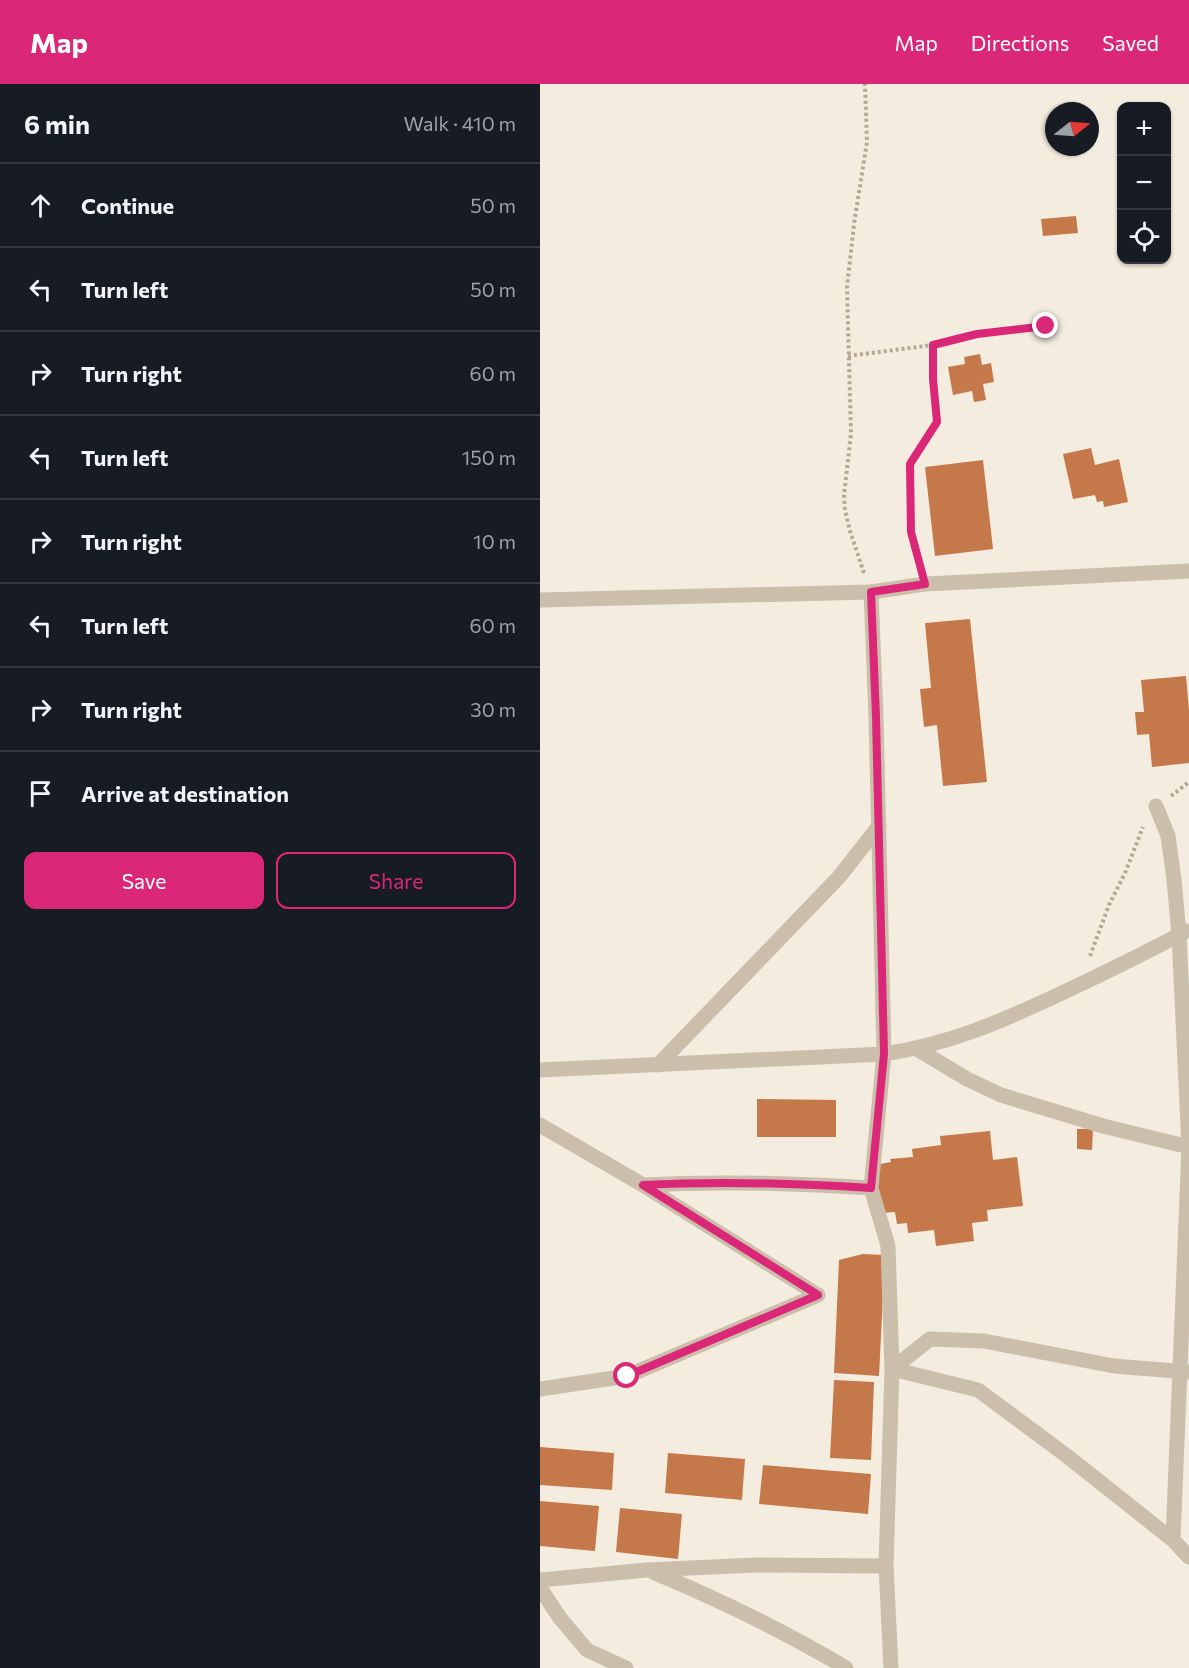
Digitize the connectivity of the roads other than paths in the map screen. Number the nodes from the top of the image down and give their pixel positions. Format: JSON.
{"nodes":[{"id":1,"x":1189,"y":571,"type":"edge"},
{"id":2,"x":871,"y":592,"type":"junction"},
{"id":3,"x":540,"y":600,"type":"edge"},
{"id":4,"x":1156,"y":806,"type":"road end"},
{"id":5,"x":879,"y":826,"type":"junction"},
{"id":6,"x":1184,"y":932,"type":"edge"},
{"id":7,"x":917,"y":1049,"type":"junction"},
{"id":8,"x":884,"y":1054,"type":"junction"},
{"id":9,"x":658,"y":1065,"type":"junction"},
{"id":10,"x":540,"y":1070,"type":"edge"},
{"id":11,"x":540,"y":1125,"type":"edge"},
{"id":12,"x":1189,"y":1147,"type":"edge"},
{"id":13,"x":643,"y":1185,"type":"junction"},
{"id":14,"x":871,"y":1188,"type":"junction"},
{"id":15,"x":892,"y":1369,"type":"junction"},
{"id":16,"x":1184,"y":1372,"type":"edge"},
{"id":17,"x":540,"y":1389,"type":"edge"},
{"id":18,"x":1173,"y":1540,"type":"junction"},
{"id":19,"x":1189,"y":1557,"type":"edge"},
{"id":20,"x":886,"y":1566,"type":"junction"},
{"id":21,"x":647,"y":1570,"type":"junction"},
{"id":22,"x":540,"y":1580,"type":"edge"},
{"id":23,"x":540,"y":1588,"type":"edge"},
{"id":24,"x":626,"y":1668,"type":"edge"},
{"id":25,"x":846,"y":1668,"type":"edge"},
{"id":26,"x":891,"y":1668,"type":"edge"}],
"edges":[{"from":1,"to":2,"type":"street"},
{"from":2,"to":3,"type":"street"},
{"from":2,"to":5,"type":"street"},
{"from":4,"to":6,"type":"street"},
{"from":5,"to":8,"type":"street"},
{"from":5,"to":9,"type":"street"},
{"from":6,"to":7,"type":"street"},
{"from":6,"to":12,"type":"street"},
{"from":7,"to":8,"type":"street"},
{"from":7,"to":12,"type":"street"},
{"from":8,"to":9,"type":"street"},
{"from":8,"to":14,"type":"street"},
{"from":9,"to":10,"type":"street"},
{"from":11,"to":13,"type":"street"},
{"from":12,"to":16,"type":"street"},
{"from":13,"to":14,"type":"street"},
{"from":13,"to":17,"type":"street"},
{"from":14,"to":15,"type":"street"},
{"from":15,"to":16,"type":"street"},
{"from":15,"to":18,"type":"street"},
{"from":15,"to":20,"type":"street"},
{"from":16,"to":18,"type":"street"},
{"from":18,"to":19,"type":"street"},
{"from":20,"to":21,"type":"street"},
{"from":20,"to":26,"type":"street"},
{"from":21,"to":22,"type":"street"},
{"from":21,"to":25,"type":"street"},
{"from":23,"to":24,"type":"street"}]}
